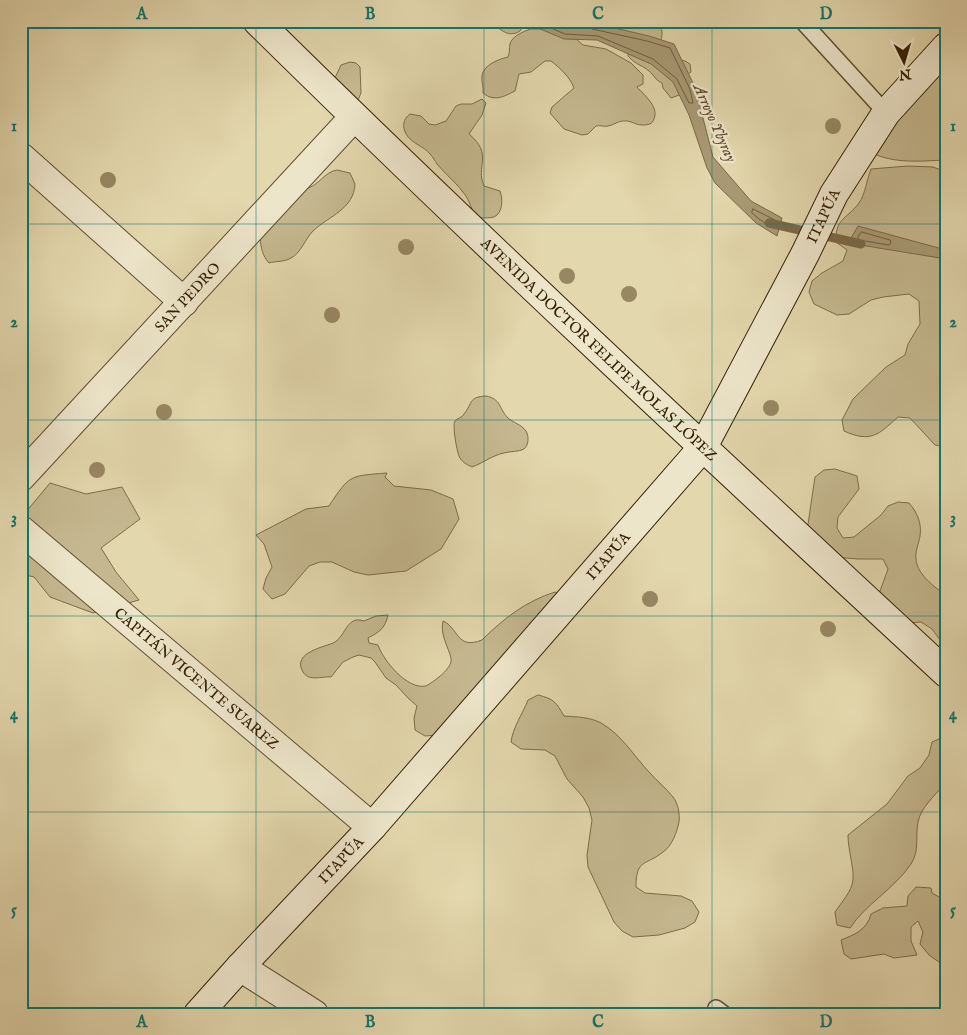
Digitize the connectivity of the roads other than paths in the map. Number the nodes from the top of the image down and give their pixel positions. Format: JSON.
{"nodes":[{"id":1,"x":257,"y":21,"type":"edge"},
{"id":2,"x":802,"y":21,"type":"edge"},
{"id":3,"x":946,"y":47,"type":"edge"},
{"id":4,"x":886,"y":113,"type":"junction"},
{"id":5,"x":354,"y":117,"type":"junction"},
{"id":6,"x":21,"y":157,"type":"edge"},
{"id":7,"x":184,"y":302,"type":"junction"},
{"id":8,"x":703,"y":447,"type":"junction"},
{"id":9,"x":21,"y":477,"type":"edge"},
{"id":10,"x":21,"y":530,"type":"edge"},
{"id":11,"x":946,"y":673,"type":"edge"},
{"id":12,"x":372,"y":827,"type":"junction"},
{"id":13,"x":240,"y":967,"type":"junction"},
{"id":14,"x":198,"y":1014,"type":"edge"},
{"id":15,"x":314,"y":1014,"type":"edge"}],
"edges":[{"from":1,"to":5,"type":"street","name":"AVENIDA DOCTOR FELIPE MOLAS LÓPEZ"},
{"from":2,"to":4,"type":"lane"},
{"from":3,"to":4,"type":"street","name":"ITAPÚA"},
{"from":4,"to":8,"type":"street","name":"ITAPÚA"},
{"from":5,"to":7,"type":"street","name":"SAN PEDRO"},
{"from":5,"to":8,"type":"street","name":"AVENIDA DOCTOR FELIPE MOLAS LÓPEZ"},
{"from":6,"to":7,"type":"street"},
{"from":7,"to":9,"type":"street","name":"SAN PEDRO"},
{"from":8,"to":11,"type":"street","name":"AVENIDA DOCTOR FELIPE MOLAS LÓPEZ"},
{"from":8,"to":12,"type":"street","name":"ITAPÚA"},
{"from":10,"to":12,"type":"street","name":"CAPITÁN VICENTE SUAREZ"},
{"from":12,"to":13,"type":"street","name":"ITAPÚA"},
{"from":13,"to":14,"type":"street","name":"ITAPÚA"},
{"from":13,"to":15,"type":"street"}]}
